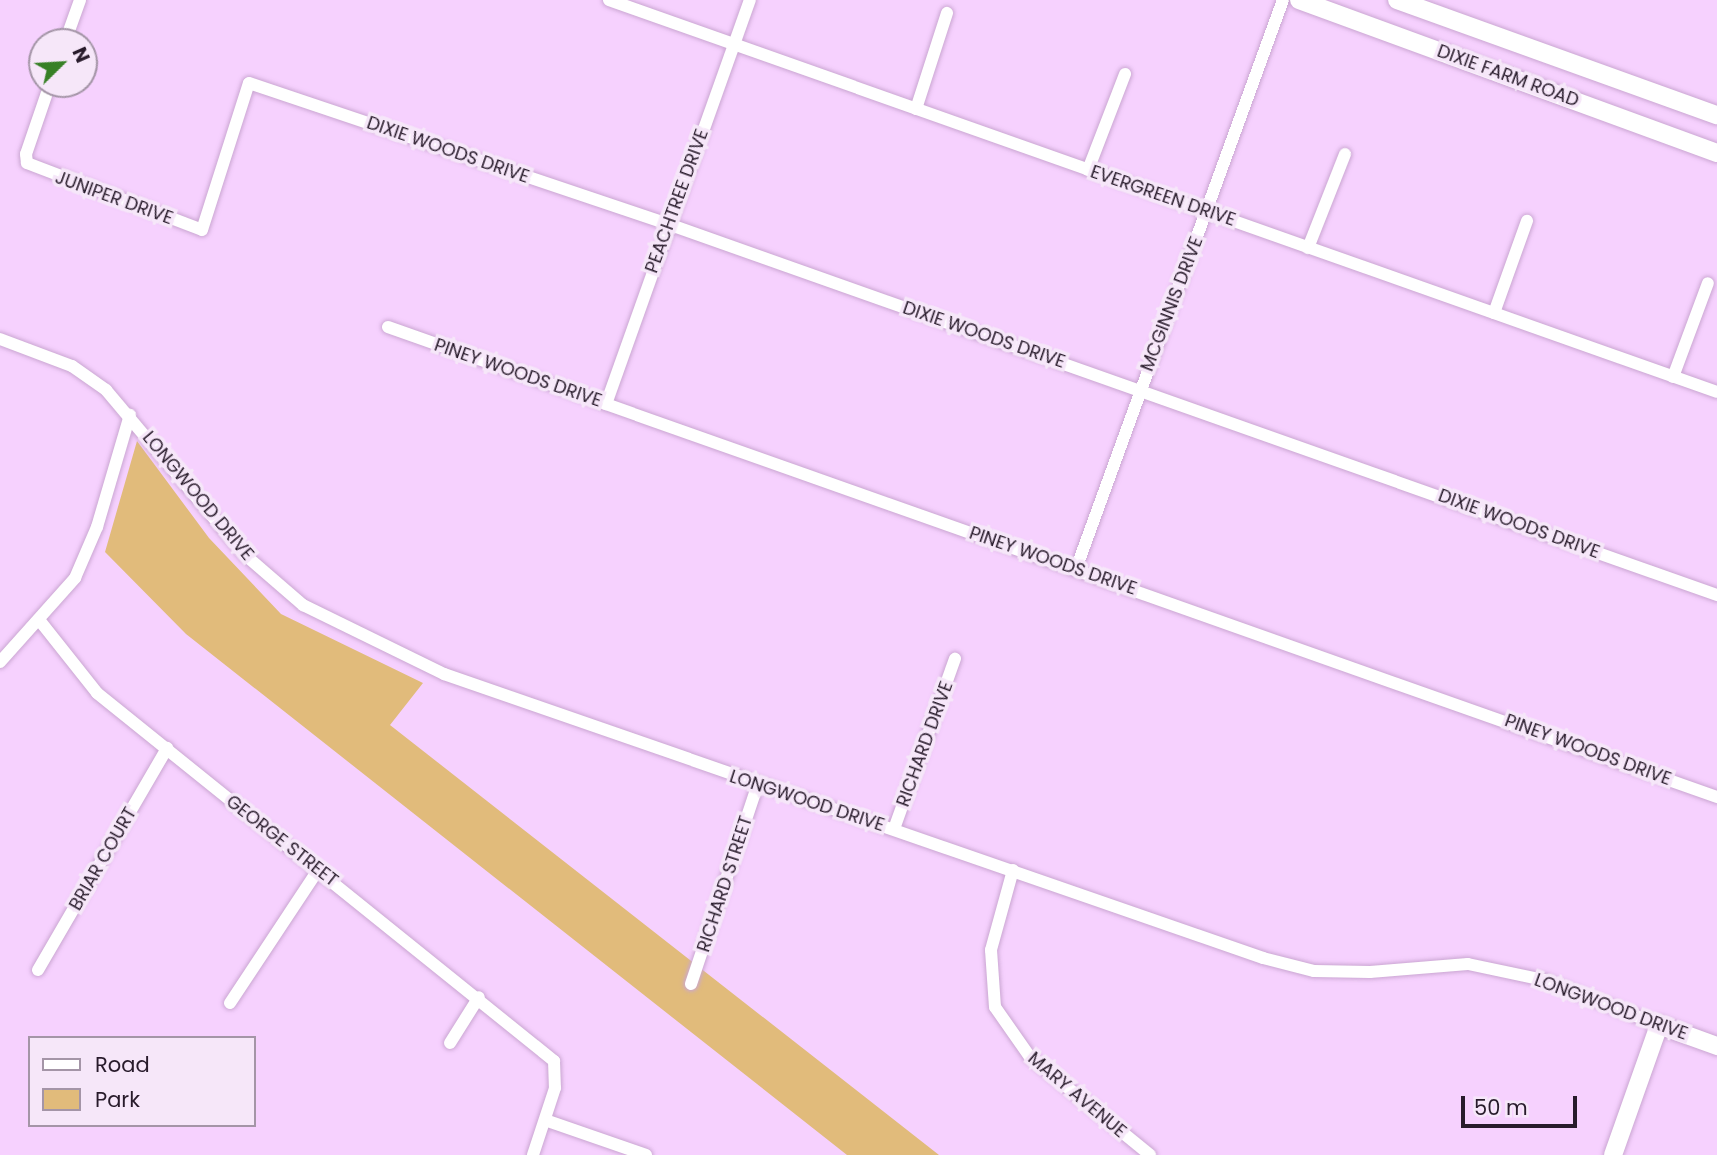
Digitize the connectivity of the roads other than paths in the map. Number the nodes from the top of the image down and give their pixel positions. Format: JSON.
{"nodes":[{"id":1,"x":79,"y":0,"type":"edge"},
{"id":2,"x":609,"y":0,"type":"edge"},
{"id":3,"x":750,"y":0,"type":"edge"},
{"id":4,"x":1283,"y":0,"type":"edge"},
{"id":5,"x":1299,"y":0,"type":"edge"},
{"id":6,"x":1397,"y":0,"type":"edge"},
{"id":7,"x":947,"y":12,"type":"dead end"},
{"id":8,"x":70,"y":28,"type":"edge"},
{"id":9,"x":734,"y":44,"type":"junction"},
{"id":10,"x":1125,"y":74,"type":"dead end"},
{"id":11,"x":45,"y":98,"type":"edge"},
{"id":12,"x":916,"y":109,"type":"junction"},
{"id":13,"x":1717,"y":115,"type":"edge"},
{"id":14,"x":1717,"y":153,"type":"edge"},
{"id":15,"x":1345,"y":154,"type":"dead end"},
{"id":16,"x":1088,"y":170,"type":"junction"},
{"id":17,"x":1207,"y":212,"type":"junction"},
{"id":18,"x":1527,"y":221,"type":"dead end"},
{"id":19,"x":668,"y":224,"type":"junction"},
{"id":20,"x":202,"y":230,"type":"joint"},
{"id":21,"x":1308,"y":248,"type":"junction"},
{"id":22,"x":1708,"y":283,"type":"dead end"},
{"id":23,"x":1494,"y":313,"type":"junction"},
{"id":24,"x":388,"y":327,"type":"dead end"},
{"id":25,"x":0,"y":339,"type":"edge"},
{"id":26,"x":1673,"y":377,"type":"junction"},
{"id":27,"x":1139,"y":389,"type":"junction"},
{"id":28,"x":1717,"y":392,"type":"edge"},
{"id":29,"x":606,"y":404,"type":"junction"},
{"id":30,"x":130,"y":415,"type":"junction"},
{"id":31,"x":1076,"y":569,"type":"junction"},
{"id":32,"x":1717,"y":595,"type":"edge"},
{"id":33,"x":40,"y":621,"type":"junction"},
{"id":34,"x":955,"y":659,"type":"dead end"},
{"id":35,"x":0,"y":662,"type":"edge"},
{"id":36,"x":167,"y":748,"type":"junction"},
{"id":37,"x":758,"y":785,"type":"junction"},
{"id":38,"x":1717,"y":797,"type":"edge"},
{"id":39,"x":894,"y":829,"type":"junction"},
{"id":40,"x":318,"y":870,"type":"junction"},
{"id":41,"x":1013,"y":870,"type":"junction"},
{"id":42,"x":38,"y":970,"type":"dead end"},
{"id":43,"x":691,"y":984,"type":"dead end"},
{"id":44,"x":479,"y":997,"type":"junction"},
{"id":45,"x":230,"y":1003,"type":"dead end"},
{"id":46,"x":1659,"y":1025,"type":"junction"},
{"id":47,"x":450,"y":1043,"type":"dead end"},
{"id":48,"x":1717,"y":1046,"type":"edge"},
{"id":49,"x":545,"y":1120,"type":"junction"},
{"id":50,"x":533,"y":1155,"type":"edge"},
{"id":51,"x":646,"y":1155,"type":"edge"},
{"id":52,"x":1150,"y":1155,"type":"edge"},
{"id":53,"x":1613,"y":1155,"type":"edge"}],
"edges":[{"from":1,"to":8,"type":"street"},
{"from":2,"to":9,"type":"street","name":"EVERGREEN DRIVE"},
{"from":3,"to":9,"type":"street","name":"PEACHTREE DRIVE"},
{"from":4,"to":17,"type":"street","name":"MCGINNIS DRIVE"},
{"from":5,"to":14,"type":"main road","name":"DIXIE FARM ROAD"},
{"from":6,"to":13,"type":"main road","name":"DIXIE FARM ROAD"},
{"from":7,"to":12,"type":"street"},
{"from":9,"to":12,"type":"street","name":"EVERGREEN DRIVE"},
{"from":9,"to":19,"type":"street","name":"PEACHTREE DRIVE"},
{"from":10,"to":16,"type":"street"},
{"from":11,"to":20,"type":"street","name":"JUNIPER DRIVE"},
{"from":12,"to":16,"type":"street","name":"EVERGREEN DRIVE"},
{"from":15,"to":21,"type":"street"},
{"from":16,"to":17,"type":"street","name":"EVERGREEN DRIVE"},
{"from":17,"to":21,"type":"street","name":"EVERGREEN DRIVE"},
{"from":17,"to":27,"type":"street","name":"MCGINNIS DRIVE"},
{"from":18,"to":23,"type":"street"},
{"from":19,"to":20,"type":"street","name":"DIXIE WOODS DRIVE"},
{"from":19,"to":27,"type":"street","name":"DIXIE WOODS DRIVE"},
{"from":19,"to":29,"type":"street","name":"PEACHTREE DRIVE"},
{"from":21,"to":23,"type":"street","name":"EVERGREEN DRIVE"},
{"from":22,"to":26,"type":"street"},
{"from":23,"to":26,"type":"street","name":"EVERGREEN DRIVE"},
{"from":24,"to":29,"type":"street","name":"PINEY WOODS DRIVE"},
{"from":25,"to":30,"type":"street","name":"LONGWOOD DRIVE"},
{"from":26,"to":28,"type":"street","name":"EVERGREEN DRIVE"},
{"from":27,"to":31,"type":"street","name":"MCGINNIS DRIVE"},
{"from":27,"to":32,"type":"street","name":"DIXIE WOODS DRIVE"},
{"from":29,"to":31,"type":"street","name":"PINEY WOODS DRIVE"},
{"from":30,"to":33,"type":"street"},
{"from":30,"to":37,"type":"street","name":"LONGWOOD DRIVE"},
{"from":31,"to":38,"type":"street","name":"PINEY WOODS DRIVE"},
{"from":33,"to":35,"type":"street"},
{"from":33,"to":36,"type":"street","name":"GEORGE STREET"},
{"from":34,"to":39,"type":"street","name":"RICHARD DRIVE"},
{"from":36,"to":40,"type":"street","name":"GEORGE STREET"},
{"from":36,"to":42,"type":"street","name":"BRIAR COURT"},
{"from":37,"to":39,"type":"street","name":"LONGWOOD DRIVE"},
{"from":37,"to":43,"type":"street","name":"RICHARD STREET"},
{"from":39,"to":41,"type":"street","name":"LONGWOOD DRIVE"},
{"from":40,"to":44,"type":"street","name":"GEORGE STREET"},
{"from":40,"to":45,"type":"street"},
{"from":41,"to":46,"type":"street","name":"LONGWOOD DRIVE"},
{"from":41,"to":52,"type":"street","name":"MARY AVENUE"},
{"from":44,"to":47,"type":"street"},
{"from":44,"to":49,"type":"street","name":"GEORGE STREET"},
{"from":46,"to":48,"type":"main road","name":"LONGWOOD DRIVE"},
{"from":46,"to":53,"type":"main road"},
{"from":49,"to":50,"type":"street"},
{"from":49,"to":51,"type":"street"}]}
